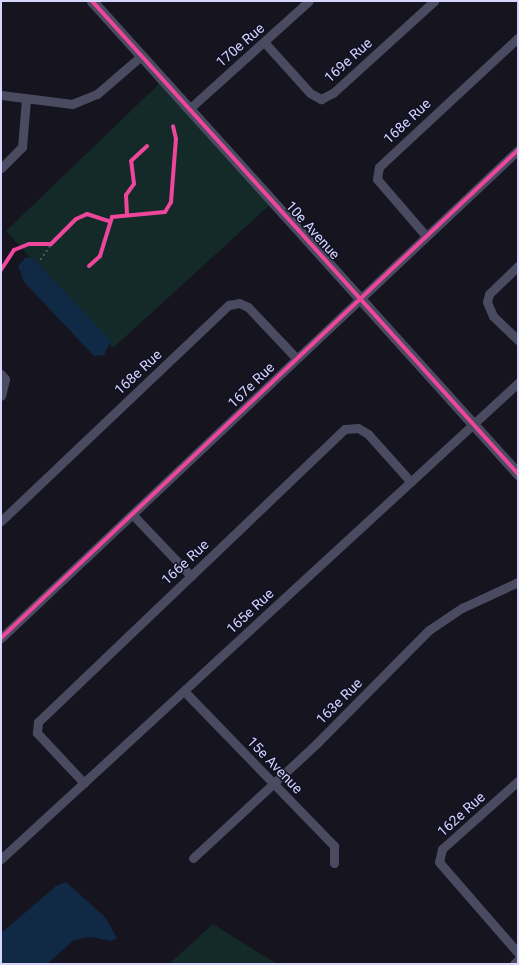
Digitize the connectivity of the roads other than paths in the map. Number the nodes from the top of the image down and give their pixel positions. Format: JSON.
{"nodes":[{"id":1,"x":92,"y":1,"type":"edge"},
{"id":2,"x":309,"y":1,"type":"edge"},
{"id":3,"x":434,"y":1,"type":"edge"},
{"id":4,"x":518,"y":38,"type":"edge"},
{"id":5,"x":265,"y":43,"type":"junction"},
{"id":6,"x":141,"y":56,"type":"junction"},
{"id":7,"x":1,"y":95,"type":"edge"},
{"id":8,"x":26,"y":99,"type":"junction"},
{"id":9,"x":189,"y":109,"type":"junction"},
{"id":10,"x":518,"y":150,"type":"edge"},
{"id":11,"x":1,"y":168,"type":"edge"},
{"id":12,"x":426,"y":236,"type":"junction"},
{"id":13,"x":518,"y":266,"type":"edge"},
{"id":14,"x":360,"y":298,"type":"junction"},
{"id":15,"x":518,"y":340,"type":"edge"},
{"id":16,"x":296,"y":358,"type":"junction"},
{"id":17,"x":1,"y":374,"type":"edge"},
{"id":18,"x":518,"y":383,"type":"edge"},
{"id":19,"x":1,"y":396,"type":"edge"},
{"id":20,"x":474,"y":424,"type":"junction"},
{"id":21,"x":518,"y":474,"type":"edge"},
{"id":22,"x":411,"y":482,"type":"junction"},
{"id":23,"x":133,"y":515,"type":"junction"},
{"id":24,"x":1,"y":521,"type":"edge"},
{"id":25,"x":191,"y":576,"type":"junction"},
{"id":26,"x":518,"y":582,"type":"edge"},
{"id":27,"x":1,"y":638,"type":"edge"},
{"id":28,"x":184,"y":691,"type":"junction"},
{"id":29,"x":518,"y":781,"type":"edge"},
{"id":30,"x":84,"y":783,"type":"junction"},
{"id":31,"x":273,"y":783,"type":"junction"},
{"id":32,"x":192,"y":858,"type":"dead end"},
{"id":33,"x":1,"y":859,"type":"edge"},
{"id":34,"x":334,"y":863,"type":"dead end"},
{"id":35,"x":518,"y":953,"type":"edge"},
{"id":36,"x":518,"y":960,"type":"edge"},
{"id":37,"x":514,"y":964,"type":"edge"}],
"edges":[{"from":1,"to":6,"type":"street","name":"10e Avenue"},
{"from":2,"to":5,"type":"street","name":"170e Rue"},
{"from":3,"to":5,"type":"street","name":"169e Rue"},
{"from":4,"to":12,"type":"street","name":"168e Rue"},
{"from":5,"to":9,"type":"street","name":"170e Rue"},
{"from":6,"to":8,"type":"street"},
{"from":6,"to":9,"type":"street","name":"10e Avenue"},
{"from":7,"to":8,"type":"street"},
{"from":8,"to":11,"type":"street"},
{"from":9,"to":14,"type":"street","name":"10e Avenue"},
{"from":10,"to":12,"type":"street","name":"167e Rue"},
{"from":12,"to":14,"type":"street","name":"167e Rue"},
{"from":13,"to":15,"type":"street"},
{"from":14,"to":16,"type":"street","name":"167e Rue"},
{"from":14,"to":20,"type":"street","name":"10e Avenue"},
{"from":16,"to":23,"type":"street","name":"167e Rue"},
{"from":16,"to":24,"type":"street","name":"168e Rue"},
{"from":17,"to":19,"type":"street"},
{"from":18,"to":20,"type":"street","name":"165e Rue"},
{"from":20,"to":21,"type":"street","name":"10e Avenue"},
{"from":20,"to":22,"type":"street","name":"165e Rue"},
{"from":22,"to":25,"type":"street","name":"166e Rue"},
{"from":22,"to":28,"type":"street","name":"165e Rue"},
{"from":23,"to":25,"type":"street"},
{"from":23,"to":27,"type":"street","name":"167e Rue"},
{"from":25,"to":30,"type":"street","name":"166e Rue"},
{"from":26,"to":31,"type":"street","name":"163e Rue"},
{"from":28,"to":30,"type":"street","name":"165e Rue"},
{"from":28,"to":31,"type":"street","name":"15e Avenue"},
{"from":29,"to":35,"type":"street","name":"162e Rue"},
{"from":30,"to":33,"type":"street","name":"165e Rue"},
{"from":31,"to":32,"type":"street","name":"163e Rue"},
{"from":31,"to":34,"type":"street","name":"15e Avenue"},
{"from":36,"to":37,"type":"street"}]}
